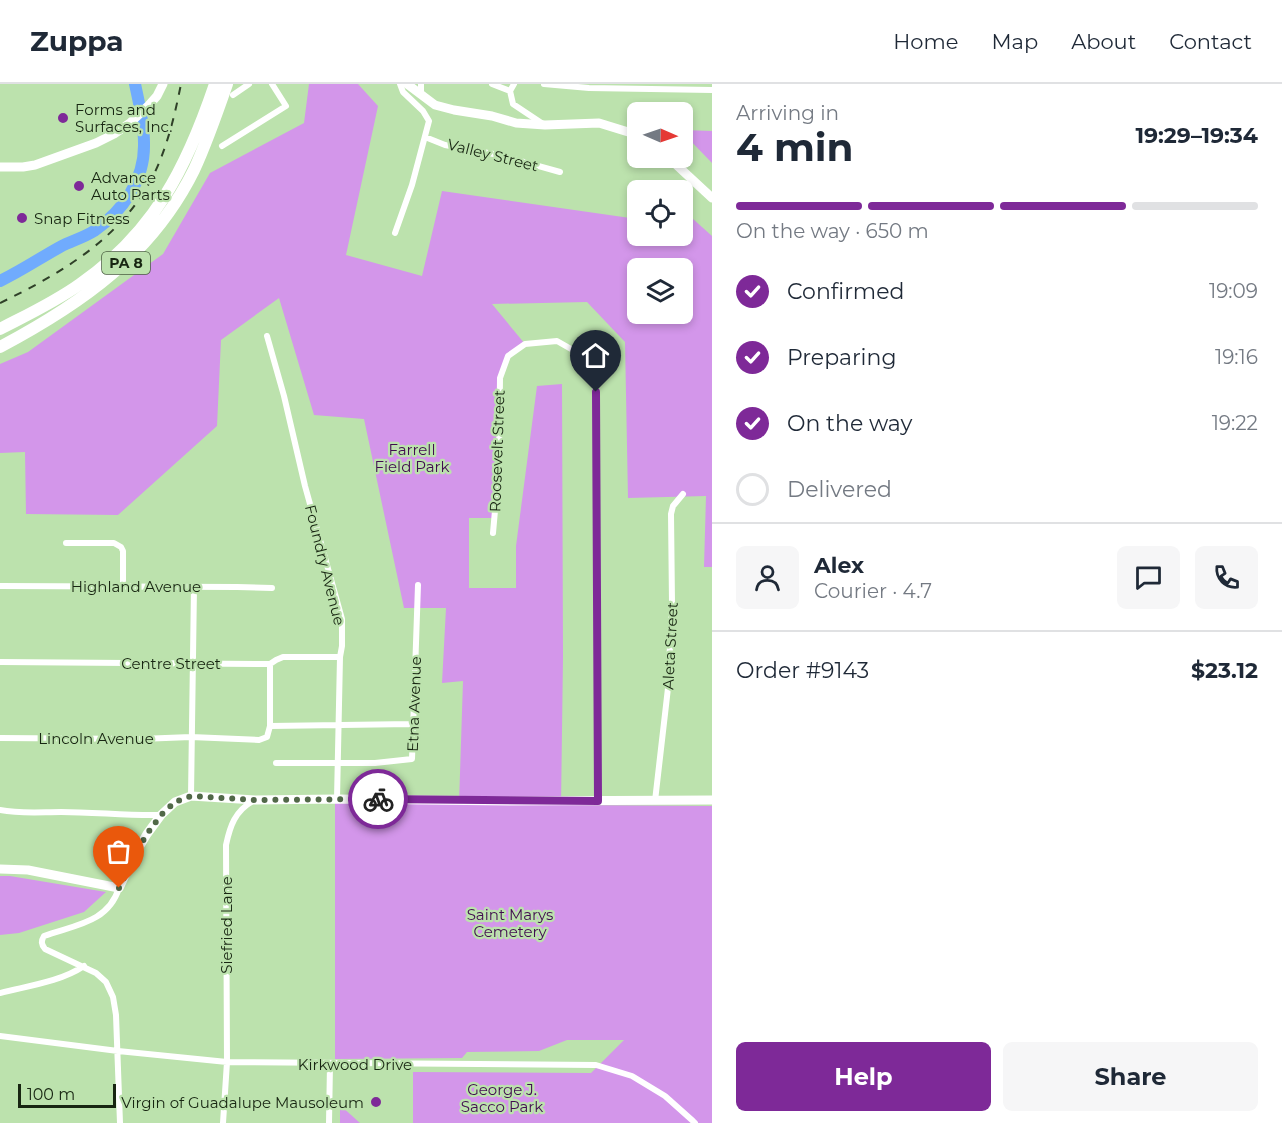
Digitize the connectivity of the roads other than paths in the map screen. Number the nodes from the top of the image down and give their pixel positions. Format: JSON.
{"nodes":[{"id":1,"x":163,"y":84,"type":"edge"},
{"id":2,"x":212,"y":84,"type":"edge"},
{"id":3,"x":249,"y":84,"type":"edge"},
{"id":4,"x":272,"y":84,"type":"edge"},
{"id":5,"x":400,"y":84,"type":"edge"},
{"id":6,"x":407,"y":84,"type":"edge"},
{"id":7,"x":421,"y":84,"type":"edge"},
{"id":8,"x":492,"y":84,"type":"edge"},
{"id":9,"x":544,"y":84,"type":"edge"},
{"id":10,"x":512,"y":87,"type":"edge"},
{"id":11,"x":230,"y":89,"type":"edge"},
{"id":12,"x":712,"y":90,"type":"edge"},
{"id":13,"x":422,"y":95,"type":"junction"},
{"id":14,"x":545,"y":125,"type":"junction"},
{"id":15,"x":627,"y":132,"type":"edge"},
{"id":16,"x":425,"y":137,"type":"junction"},
{"id":17,"x":222,"y":146,"type":"dead end"},
{"id":18,"x":0,"y":167,"type":"edge"},
{"id":19,"x":680,"y":168,"type":"edge"},
{"id":20,"x":561,"y":172,"type":"dead end"},
{"id":21,"x":712,"y":198,"type":"edge"},
{"id":22,"x":395,"y":233,"type":"dead end"},
{"id":23,"x":0,"y":329,"type":"edge"},
{"id":24,"x":267,"y":336,"type":"dead end"},
{"id":25,"x":0,"y":347,"type":"edge"},
{"id":26,"x":683,"y":494,"type":"dead end"},
{"id":27,"x":493,"y":533,"type":"dead end"},
{"id":28,"x":66,"y":543,"type":"dead end"},
{"id":29,"x":418,"y":585,"type":"dead end"},
{"id":30,"x":0,"y":586,"type":"edge"},
{"id":31,"x":194,"y":586,"type":"junction"},
{"id":32,"x":123,"y":587,"type":"junction"},
{"id":33,"x":272,"y":588,"type":"dead end"},
{"id":34,"x":340,"y":657,"type":"junction"},
{"id":35,"x":0,"y":662,"type":"edge"},
{"id":36,"x":193,"y":664,"type":"junction"},
{"id":37,"x":270,"y":664,"type":"junction"},
{"id":38,"x":412,"y":724,"type":"junction"},
{"id":39,"x":338,"y":725,"type":"junction"},
{"id":40,"x":270,"y":726,"type":"junction"},
{"id":41,"x":191,"y":737,"type":"junction"},
{"id":42,"x":0,"y":738,"type":"edge"},
{"id":43,"x":276,"y":763,"type":"dead end"},
{"id":44,"x":337,"y":763,"type":"junction"},
{"id":45,"x":191,"y":796,"type":"junction"},
{"id":46,"x":337,"y":799,"type":"junction"},
{"id":47,"x":255,"y":800,"type":"junction"},
{"id":48,"x":712,"y":800,"type":"edge"},
{"id":49,"x":598,"y":801,"type":"junction"},
{"id":50,"x":655,"y":801,"type":"junction"},
{"id":51,"x":0,"y":810,"type":"edge"},
{"id":52,"x":161,"y":815,"type":"junction"},
{"id":53,"x":0,"y":869,"type":"edge"},
{"id":54,"x":119,"y":888,"type":"junction"},
{"id":55,"x":84,"y":966,"type":"junction"},
{"id":56,"x":0,"y":993,"type":"edge"},
{"id":57,"x":0,"y":1036,"type":"edge"},
{"id":58,"x":118,"y":1051,"type":"junction"},
{"id":59,"x":227,"y":1062,"type":"junction"},
{"id":60,"x":330,"y":1064,"type":"junction"},
{"id":61,"x":120,"y":1123,"type":"edge"},
{"id":62,"x":223,"y":1123,"type":"edge"},
{"id":63,"x":329,"y":1123,"type":"edge"},
{"id":64,"x":694,"y":1123,"type":"edge"}],
"edges":[{"from":1,"to":18,"type":"street"},
{"from":2,"to":23,"type":"highway","number":"PA 8"},
{"from":3,"to":11,"type":"street"},
{"from":4,"to":17,"type":"street"},
{"from":5,"to":16,"type":"street"},
{"from":6,"to":13,"type":"street"},
{"from":7,"to":13,"type":"street"},
{"from":8,"to":10,"type":"street"},
{"from":9,"to":12,"type":"street"},
{"from":10,"to":14,"type":"street"},
{"from":11,"to":25,"type":"highway","number":"PA 8"},
{"from":13,"to":14,"type":"street"},
{"from":14,"to":15,"type":"street"},
{"from":16,"to":20,"type":"street","name":"Valley Street"},
{"from":16,"to":22,"type":"street"},
{"from":19,"to":21,"type":"street"},
{"from":24,"to":34,"type":"street","name":"Foundry Avenue"},
{"from":26,"to":50,"type":"street","name":"Aleta Street"},
{"from":27,"to":49,"type":"street","name":"Roosevelt Street"},
{"from":28,"to":32,"type":"street"},
{"from":29,"to":38,"type":"street","name":"Etna Avenue"},
{"from":30,"to":32,"type":"street","name":"Highland Avenue"},
{"from":31,"to":32,"type":"street","name":"Highland Avenue"},
{"from":31,"to":33,"type":"street","name":"Highland Avenue"},
{"from":31,"to":36,"type":"street"},
{"from":34,"to":37,"type":"street","name":"Centre Street"},
{"from":34,"to":39,"type":"street","name":"Foundry Avenue"},
{"from":35,"to":36,"type":"street","name":"Centre Street"},
{"from":36,"to":37,"type":"street","name":"Centre Street"},
{"from":36,"to":41,"type":"street"},
{"from":37,"to":40,"type":"street"},
{"from":38,"to":39,"type":"street"},
{"from":38,"to":44,"type":"street","name":"Etna Avenue"},
{"from":39,"to":40,"type":"street"},
{"from":39,"to":44,"type":"street","name":"Foundry Avenue"},
{"from":40,"to":41,"type":"street","name":"Lincoln Avenue"},
{"from":41,"to":42,"type":"street","name":"Lincoln Avenue"},
{"from":41,"to":45,"type":"street"},
{"from":43,"to":44,"type":"street","name":"Etna Avenue"},
{"from":44,"to":46,"type":"street","name":"Foundry Avenue"},
{"from":45,"to":47,"type":"street"},
{"from":45,"to":52,"type":"street"},
{"from":46,"to":47,"type":"street"},
{"from":46,"to":49,"type":"street"},
{"from":47,"to":59,"type":"street","name":"Siefried Lane"},
{"from":48,"to":50,"type":"street"},
{"from":49,"to":50,"type":"street"},
{"from":51,"to":52,"type":"street"},
{"from":52,"to":54,"type":"street"},
{"from":53,"to":54,"type":"street"},
{"from":54,"to":55,"type":"street"},
{"from":55,"to":56,"type":"street"},
{"from":55,"to":58,"type":"street"},
{"from":57,"to":58,"type":"street","name":"Kirkwood Drive"},
{"from":58,"to":59,"type":"street","name":"Kirkwood Drive"},
{"from":58,"to":61,"type":"street"},
{"from":59,"to":60,"type":"street","name":"Kirkwood Drive"},
{"from":59,"to":62,"type":"street","name":"Siefried Lane"},
{"from":60,"to":63,"type":"street"},
{"from":60,"to":64,"type":"street","name":"Kirkwood Drive"}]}
